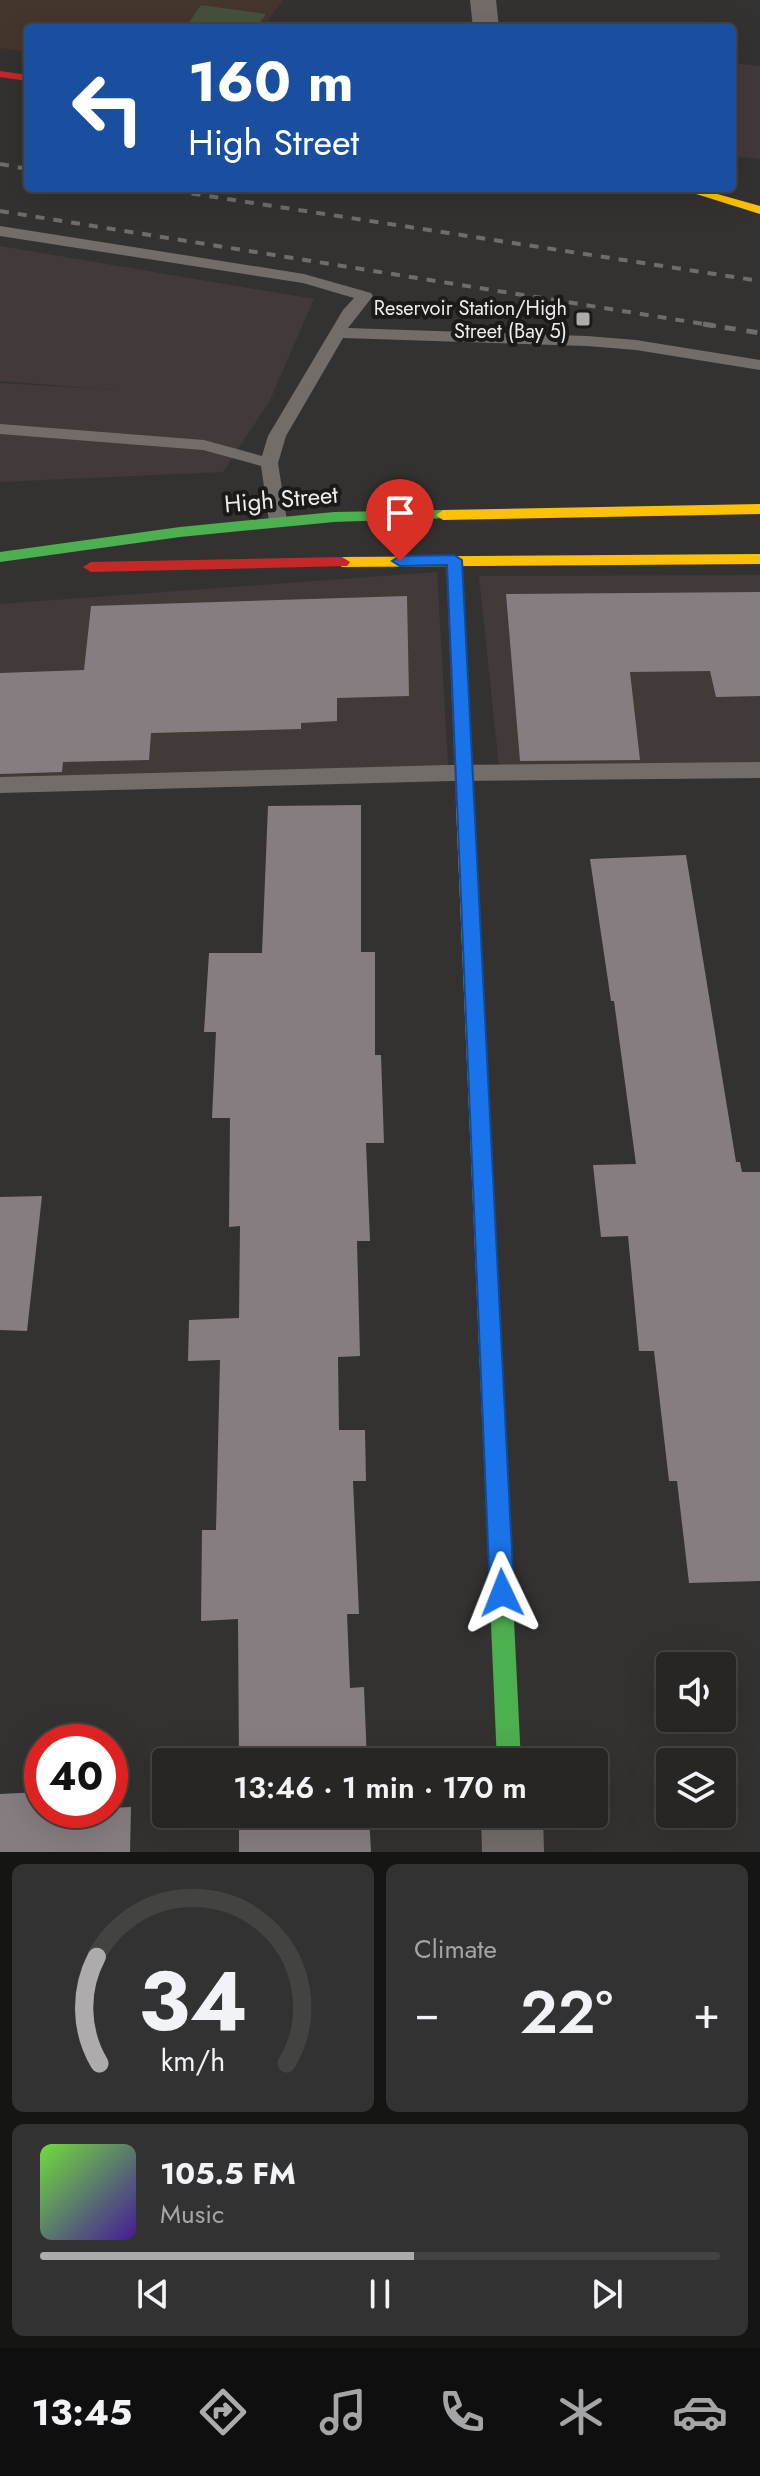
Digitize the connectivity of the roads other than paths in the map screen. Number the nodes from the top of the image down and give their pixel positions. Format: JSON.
{"nodes":[{"id":1,"x":483,"y":0,"type":"edge"},
{"id":2,"x":486,"y":24,"type":"edge"},
{"id":3,"x":0,"y":74,"type":"edge"},
{"id":4,"x":24,"y":77,"type":"edge"},
{"id":5,"x":697,"y":192,"type":"edge"},
{"id":6,"x":760,"y":210,"type":"edge"},
{"id":7,"x":0,"y":231,"type":"edge"},
{"id":8,"x":338,"y":333,"type":"junction"},
{"id":9,"x":760,"y":365,"type":"edge"},
{"id":10,"x":0,"y":429,"type":"edge"},
{"id":11,"x":269,"y":463,"type":"junction"},
{"id":12,"x":760,"y":509,"type":"edge"},
{"id":13,"x":275,"y":543,"type":"junction"},
{"id":14,"x":0,"y":557,"type":"edge"},
{"id":15,"x":760,"y":559,"type":"edge"},
{"id":16,"x":454,"y":560,"type":"junction"},
{"id":17,"x":0,"y":566,"type":"edge"},
{"id":18,"x":760,"y":770,"type":"edge"},
{"id":19,"x":464,"y":773,"type":"junction"},
{"id":20,"x":0,"y":785,"type":"edge"},
{"id":21,"x":508,"y":1748,"type":"edge"},
{"id":22,"x":512,"y":1828,"type":"edge"},
{"id":23,"x":513,"y":1852,"type":"edge"}],
"edges":[{"from":1,"to":2,"type":"street"},
{"from":3,"to":4,"type":"main road"},
{"from":5,"to":6,"type":"main road"},
{"from":7,"to":8,"type":"lane"},
{"from":8,"to":9,"type":"lane"},
{"from":8,"to":11,"type":"lane"},
{"from":10,"to":11,"type":"lane"},
{"from":11,"to":13,"type":"lane"},
{"from":12,"to":13,"type":"main road","name":"High Street"},
{"from":13,"to":14,"type":"main road","name":"High Street"},
{"from":13,"to":16,"type":"main road","name":"High Street"},
{"from":13,"to":17,"type":"main road","name":"High Street"},
{"from":15,"to":16,"type":"main road","name":"High Street"},
{"from":16,"to":19,"type":"main road"},
{"from":18,"to":19,"type":"lane"},
{"from":19,"to":20,"type":"lane"},
{"from":19,"to":21,"type":"main road"},
{"from":22,"to":23,"type":"street"}]}
